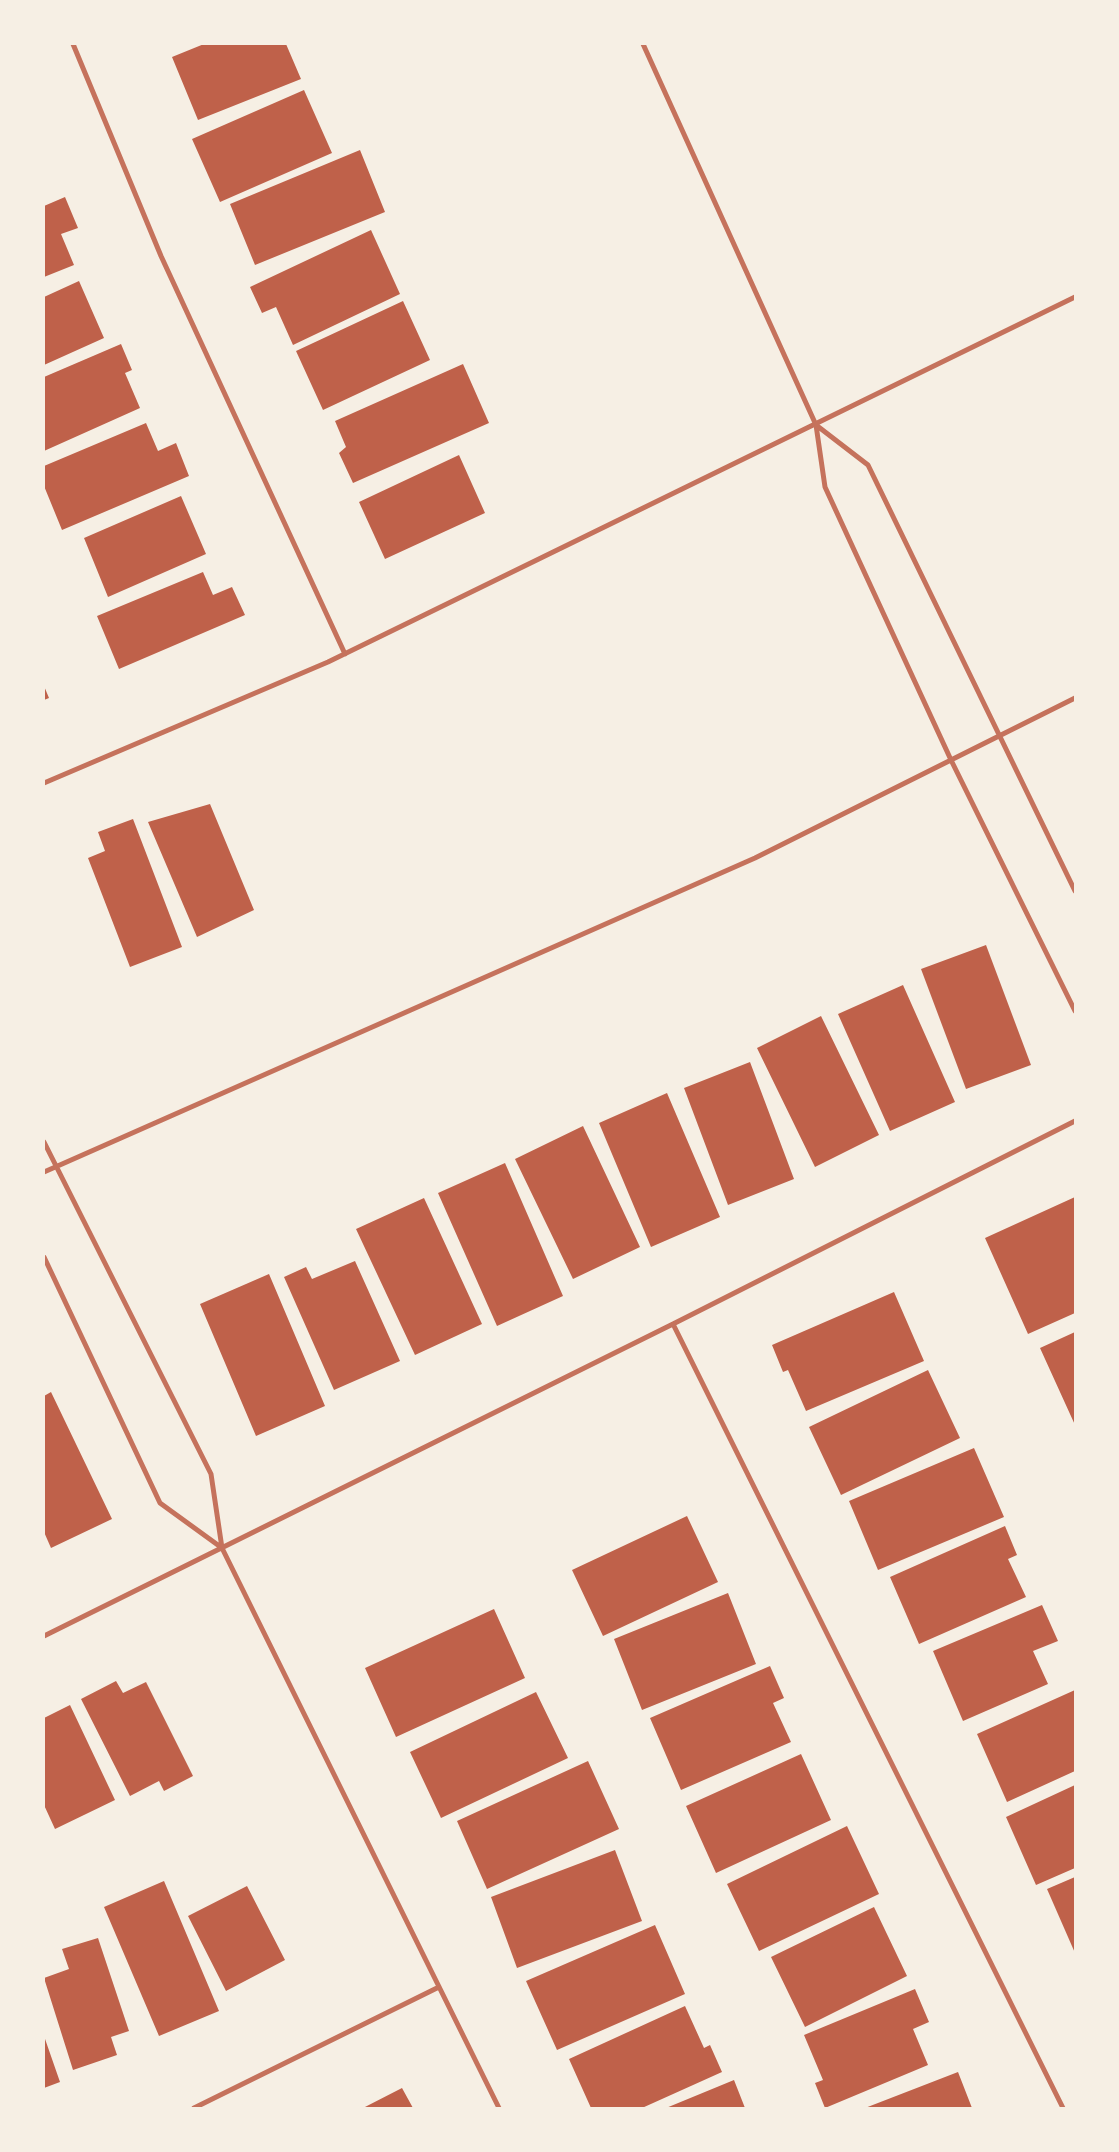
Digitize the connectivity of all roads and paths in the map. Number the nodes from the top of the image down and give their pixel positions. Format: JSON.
{"nodes":[{"id":1,"x":73,"y":44,"type":"edge"},
{"id":2,"x":643,"y":44,"type":"edge"},
{"id":3,"x":1075,"y":298,"type":"edge"},
{"id":4,"x":816,"y":425,"type":"junction"},
{"id":5,"x":345,"y":654,"type":"junction"},
{"id":6,"x":1075,"y":698,"type":"edge"},
{"id":7,"x":1000,"y":736,"type":"junction"},
{"id":8,"x":951,"y":760,"type":"junction"},
{"id":9,"x":44,"y":783,"type":"edge"},
{"id":10,"x":1075,"y":891,"type":"edge"},
{"id":11,"x":1075,"y":1011,"type":"edge"},
{"id":12,"x":1075,"y":1121,"type":"edge"},
{"id":13,"x":44,"y":1142,"type":"edge"},
{"id":14,"x":55,"y":1166,"type":"junction"},
{"id":15,"x":44,"y":1172,"type":"edge"},
{"id":16,"x":44,"y":1257,"type":"edge"},
{"id":17,"x":673,"y":1324,"type":"junction"},
{"id":18,"x":222,"y":1548,"type":"junction"},
{"id":19,"x":44,"y":1636,"type":"edge"},
{"id":20,"x":439,"y":1987,"type":"junction"},
{"id":21,"x":194,"y":2108,"type":"edge"},
{"id":22,"x":499,"y":2108,"type":"edge"},
{"id":23,"x":1063,"y":2108,"type":"edge"}],
"edges":[{"from":1,"to":5,"type":"street"},
{"from":2,"to":4,"type":"street"},
{"from":3,"to":4,"type":"street"},
{"from":4,"to":5,"type":"street"},
{"from":4,"to":7,"type":"street"},
{"from":4,"to":8,"type":"street"},
{"from":5,"to":9,"type":"street"},
{"from":6,"to":7,"type":"street"},
{"from":7,"to":8,"type":"street"},
{"from":7,"to":10,"type":"street"},
{"from":8,"to":11,"type":"street"},
{"from":8,"to":14,"type":"street"},
{"from":12,"to":17,"type":"street"},
{"from":13,"to":14,"type":"street"},
{"from":14,"to":15,"type":"street"},
{"from":14,"to":18,"type":"street"},
{"from":16,"to":18,"type":"street"},
{"from":17,"to":18,"type":"street"},
{"from":17,"to":23,"type":"street"},
{"from":18,"to":19,"type":"street"},
{"from":18,"to":20,"type":"street"},
{"from":20,"to":21,"type":"street"},
{"from":20,"to":22,"type":"street"}]}
